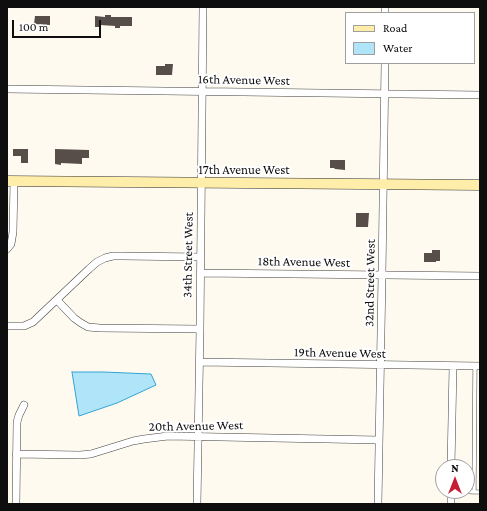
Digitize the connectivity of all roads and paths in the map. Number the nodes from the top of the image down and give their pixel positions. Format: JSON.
{"nodes":[{"id":1,"x":202,"y":7,"type":"edge"},
{"id":2,"x":385,"y":64,"type":"edge"},
{"id":3,"x":7,"y":89,"type":"edge"},
{"id":4,"x":202,"y":92,"type":"junction"},
{"id":5,"x":384,"y":94,"type":"junction"},
{"id":6,"x":480,"y":95,"type":"edge"},
{"id":7,"x":10,"y":181,"type":"edge"},
{"id":8,"x":201,"y":183,"type":"junction"},
{"id":9,"x":383,"y":184,"type":"junction"},
{"id":10,"x":480,"y":186,"type":"edge"},
{"id":11,"x":7,"y":249,"type":"edge"},
{"id":12,"x":200,"y":257,"type":"junction"},
{"id":13,"x":200,"y":273,"type":"junction"},
{"id":14,"x":382,"y":275,"type":"junction"},
{"id":15,"x":480,"y":276,"type":"edge"},
{"id":16,"x":57,"y":300,"type":"junction"},
{"id":17,"x":7,"y":326,"type":"edge"},
{"id":18,"x":200,"y":329,"type":"junction"},
{"id":19,"x":199,"y":362,"type":"junction"},
{"id":20,"x":381,"y":365,"type":"junction"},
{"id":21,"x":453,"y":366,"type":"junction"},
{"id":22,"x":477,"y":366,"type":"edge"},
{"id":23,"x":24,"y":406,"type":"dead end"},
{"id":24,"x":198,"y":437,"type":"junction"},
{"id":25,"x":379,"y":440,"type":"junction"},
{"id":26,"x":16,"y":454,"type":"junction"},
{"id":27,"x":451,"y":459,"type":"edge"},
{"id":28,"x":475,"y":459,"type":"edge"},
{"id":29,"x":16,"y":504,"type":"edge"},
{"id":30,"x":197,"y":504,"type":"edge"},
{"id":31,"x":378,"y":504,"type":"edge"}],
"edges":[{"from":1,"to":4,"type":"street","name":"34th Street West"},
{"from":2,"to":5,"type":"street","name":"32nd Street West"},
{"from":3,"to":4,"type":"street","name":"16th Avenue West"},
{"from":4,"to":5,"type":"street","name":"16th Avenue West"},
{"from":4,"to":8,"type":"street","name":"34th Street West"},
{"from":5,"to":6,"type":"street","name":"16th Avenue West"},
{"from":5,"to":9,"type":"street","name":"32nd Street West"},
{"from":7,"to":8,"type":"street","name":"17th Avenue West"},
{"from":7,"to":11,"type":"street"},
{"from":8,"to":9,"type":"street","name":"17th Avenue West"},
{"from":8,"to":12,"type":"street","name":"34th Street West"},
{"from":9,"to":10,"type":"street","name":"17th Avenue West"},
{"from":9,"to":14,"type":"street","name":"32nd Street West"},
{"from":12,"to":13,"type":"street","name":"34th Street West"},
{"from":12,"to":16,"type":"street"},
{"from":13,"to":14,"type":"street","name":"18th Avenue West"},
{"from":13,"to":18,"type":"street","name":"34th Street West"},
{"from":14,"to":15,"type":"street","name":"18th Avenue West"},
{"from":14,"to":20,"type":"street","name":"32nd Street West"},
{"from":16,"to":17,"type":"street"},
{"from":16,"to":18,"type":"street"},
{"from":18,"to":19,"type":"street","name":"34th Street West"},
{"from":19,"to":20,"type":"street","name":"19th Avenue West"},
{"from":19,"to":24,"type":"street","name":"34th Street West"},
{"from":20,"to":21,"type":"street","name":"19th Avenue West"},
{"from":20,"to":25,"type":"street","name":"32nd Street West"},
{"from":21,"to":22,"type":"street","name":"19th Avenue West"},
{"from":21,"to":27,"type":"street"},
{"from":22,"to":28,"type":"lane"},
{"from":23,"to":26,"type":"street"},
{"from":24,"to":25,"type":"street","name":"20th Avenue West"},
{"from":24,"to":26,"type":"street","name":"20th Avenue West"},
{"from":24,"to":30,"type":"street","name":"34th Street West"},
{"from":25,"to":31,"type":"street","name":"32nd Street West"},
{"from":26,"to":29,"type":"street"}]}
